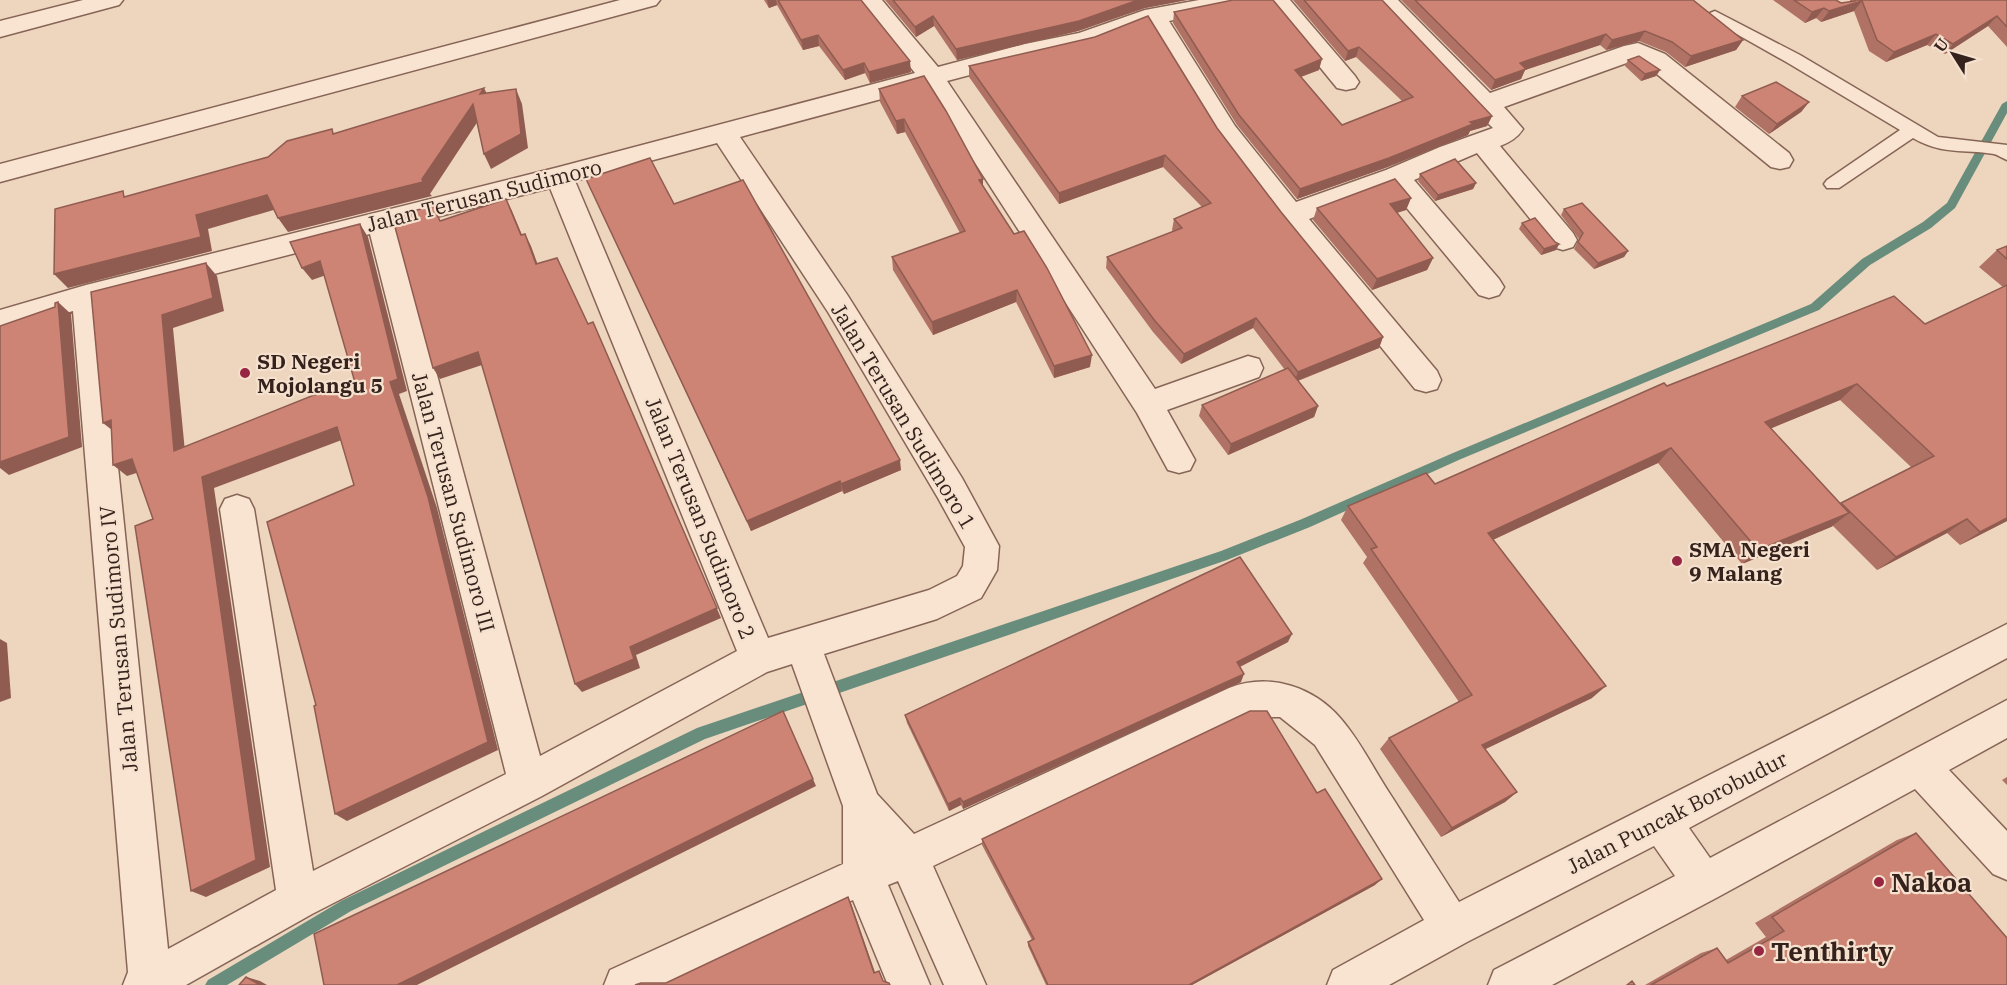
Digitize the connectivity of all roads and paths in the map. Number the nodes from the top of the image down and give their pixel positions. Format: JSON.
{"nodes":[{"id":1,"x":111,"y":0,"type":"edge"},
{"id":2,"x":648,"y":0,"type":"edge"},
{"id":3,"x":870,"y":0,"type":"edge"},
{"id":4,"x":1237,"y":0,"type":"edge"},
{"id":5,"x":1277,"y":0,"type":"edge"},
{"id":6,"x":1383,"y":0,"type":"edge"},
{"id":7,"x":1144,"y":12,"type":"edge"},
{"id":8,"x":1715,"y":16,"type":"edge"},
{"id":9,"x":0,"y":29,"type":"edge"},
{"id":10,"x":932,"y":77,"type":"junction"},
{"id":11,"x":1346,"y":82,"type":"dead end"},
{"id":12,"x":1484,"y":105,"type":"junction"},
{"id":13,"x":1911,"y":131,"type":"junction"},
{"id":14,"x":723,"y":132,"type":"junction"},
{"id":15,"x":1482,"y":142,"type":"junction"},
{"id":16,"x":2001,"y":149,"type":"edge"},
{"id":17,"x":1780,"y":160,"type":"dead end"},
{"id":18,"x":0,"y":173,"type":"edge"},
{"id":19,"x":559,"y":176,"type":"junction"},
{"id":20,"x":1396,"y":177,"type":"junction"},
{"id":21,"x":1833,"y":184,"type":"dead end"},
{"id":22,"x":1290,"y":215,"type":"junction"},
{"id":23,"x":381,"y":221,"type":"junction"},
{"id":24,"x":1563,"y":240,"type":"dead end"},
{"id":25,"x":1489,"y":286,"type":"dead end"},
{"id":26,"x":86,"y":296,"type":"junction"},
{"id":27,"x":0,"y":321,"type":"edge"},
{"id":28,"x":1248,"y":368,"type":"dead end"},
{"id":29,"x":1426,"y":380,"type":"dead end"},
{"id":30,"x":1148,"y":404,"type":"junction"},
{"id":31,"x":1179,"y":460,"type":"dead end"},
{"id":32,"x":237,"y":508,"type":"dead end"},
{"id":33,"x":2007,"y":640,"type":"edge"},
{"id":34,"x":806,"y":655,"type":"junction"},
{"id":35,"x":758,"y":658,"type":"junction"},
{"id":36,"x":2007,"y":718,"type":"edge"},
{"id":37,"x":1920,"y":766,"type":"junction"},
{"id":38,"x":528,"y":783,"type":"junction"},
{"id":39,"x":862,"y":806,"type":"junction"},
{"id":40,"x":1661,"y":822,"type":"junction"},
{"id":41,"x":908,"y":857,"type":"junction"},
{"id":42,"x":2007,"y":860,"type":"edge"},
{"id":43,"x":863,"y":874,"type":"junction"},
{"id":44,"x":1704,"y":883,"type":"junction"},
{"id":45,"x":298,"y":900,"type":"junction"},
{"id":46,"x":1452,"y":927,"type":"junction"},
{"id":47,"x":147,"y":983,"type":"edge"},
{"id":48,"x":625,"y":985,"type":"edge"},
{"id":49,"x":909,"y":985,"type":"edge"},
{"id":50,"x":965,"y":985,"type":"edge"},
{"id":51,"x":1348,"y":985,"type":"edge"},
{"id":52,"x":1509,"y":985,"type":"edge"}],
"edges":[{"from":1,"to":9,"type":"street"},
{"from":2,"to":18,"type":"street"},
{"from":3,"to":10,"type":"street"},
{"from":4,"to":7,"type":"street","name":"Jalan Terusan Sudimoro"},
{"from":5,"to":11,"type":"street"},
{"from":6,"to":12,"type":"street"},
{"from":7,"to":10,"type":"street","name":"Jalan Terusan Sudimoro"},
{"from":7,"to":22,"type":"street"},
{"from":8,"to":13,"type":"lane"},
{"from":10,"to":14,"type":"street","name":"Jalan Terusan Sudimoro"},
{"from":10,"to":30,"type":"street"},
{"from":12,"to":15,"type":"street"},
{"from":12,"to":17,"type":"street"},
{"from":13,"to":16,"type":"lane"},
{"from":13,"to":21,"type":"lane"},
{"from":14,"to":19,"type":"street","name":"Jalan Terusan Sudimoro"},
{"from":14,"to":34,"type":"street","name":"Jalan Terusan Sudimoro 1"},
{"from":15,"to":20,"type":"street"},
{"from":15,"to":24,"type":"street"},
{"from":19,"to":23,"type":"street","name":"Jalan Terusan Sudimoro"},
{"from":19,"to":35,"type":"street","name":"Jalan Terusan Sudimoro 2"},
{"from":20,"to":22,"type":"street"},
{"from":20,"to":25,"type":"street"},
{"from":22,"to":29,"type":"street"},
{"from":23,"to":26,"type":"street","name":"Jalan Terusan Sudimoro"},
{"from":23,"to":38,"type":"street","name":"Jalan Terusan Sudimoro III"},
{"from":26,"to":27,"type":"street","name":"Jalan Terusan Sudimoro"},
{"from":26,"to":47,"type":"street","name":"Jalan Terusan Sudimoro IV"},
{"from":28,"to":30,"type":"street"},
{"from":30,"to":31,"type":"street"},
{"from":32,"to":45,"type":"street"},
{"from":33,"to":40,"type":"street","name":"Jalan Puncak Borobudur"},
{"from":34,"to":35,"type":"street","name":"Jalan Terusan Sudimoro 2"},
{"from":34,"to":39,"type":"street"},
{"from":35,"to":38,"type":"street"},
{"from":36,"to":37,"type":"street"},
{"from":37,"to":42,"type":"street"},
{"from":37,"to":44,"type":"street"},
{"from":38,"to":45,"type":"street"},
{"from":39,"to":41,"type":"street"},
{"from":39,"to":43,"type":"street"},
{"from":40,"to":44,"type":"street"},
{"from":40,"to":46,"type":"street","name":"Jalan Puncak Borobudur"},
{"from":41,"to":43,"type":"street"},
{"from":41,"to":46,"type":"street"},
{"from":41,"to":50,"type":"street"},
{"from":43,"to":48,"type":"street"},
{"from":43,"to":49,"type":"street"},
{"from":44,"to":52,"type":"street"},
{"from":45,"to":47,"type":"street"},
{"from":46,"to":51,"type":"street","name":"Jalan Puncak Borobudur"}]}
